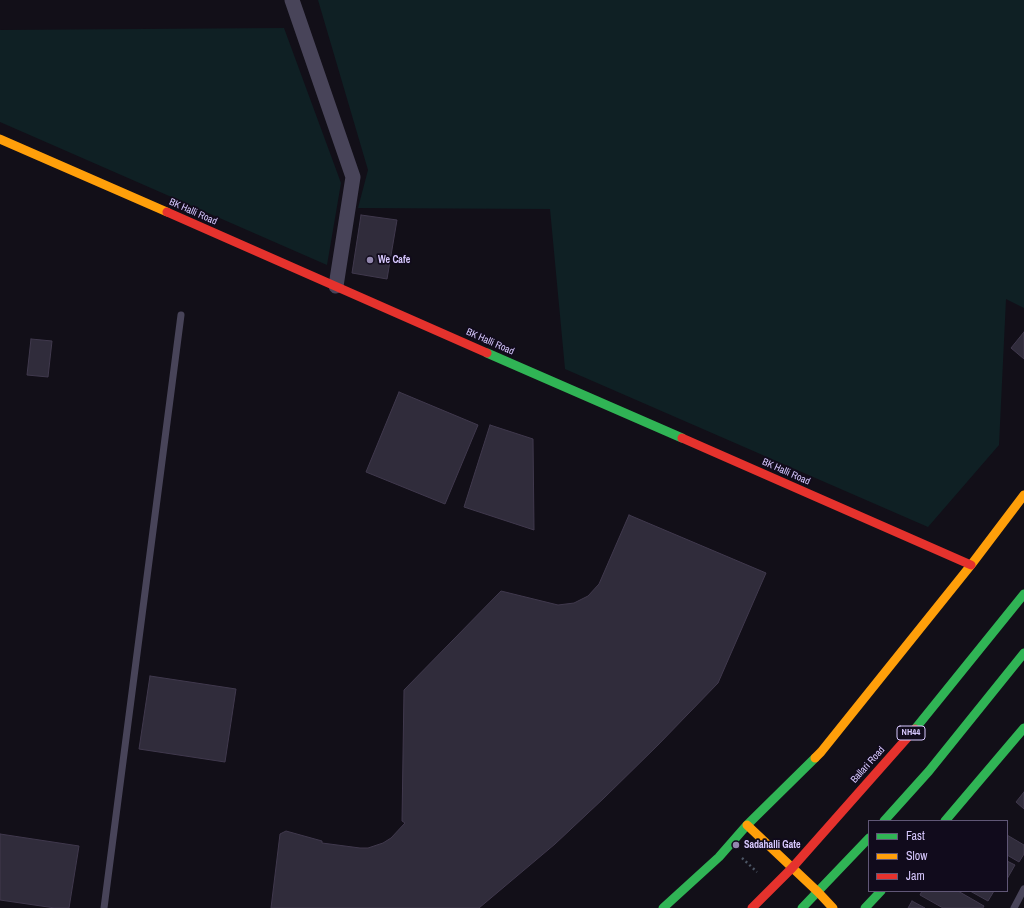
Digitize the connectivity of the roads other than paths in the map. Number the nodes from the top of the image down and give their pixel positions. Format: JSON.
{"nodes":[{"id":1,"x":292,"y":0,"type":"edge"},
{"id":2,"x":0,"y":139,"type":"edge"},
{"id":3,"x":336,"y":286,"type":"junction"},
{"id":4,"x":181,"y":315,"type":"dead end"},
{"id":5,"x":1024,"y":496,"type":"edge"},
{"id":6,"x":971,"y":565,"type":"junction"},
{"id":7,"x":1024,"y":594,"type":"edge"},
{"id":8,"x":1024,"y":653,"type":"edge"},
{"id":9,"x":1024,"y":728,"type":"edge"},
{"id":10,"x":885,"y":820,"type":"edge"},
{"id":11,"x":946,"y":820,"type":"edge"},
{"id":12,"x":747,"y":825,"type":"junction"},
{"id":13,"x":868,"y":839,"type":"edge"},
{"id":14,"x":792,"y":868,"type":"junction"},
{"id":15,"x":1024,"y":889,"type":"edge"},
{"id":16,"x":818,"y":892,"type":"junction"},
{"id":17,"x":880,"y":892,"type":"edge"},
{"id":18,"x":104,"y":908,"type":"edge"},
{"id":19,"x":663,"y":908,"type":"edge"},
{"id":20,"x":752,"y":908,"type":"edge"},
{"id":21,"x":802,"y":908,"type":"edge"},
{"id":22,"x":832,"y":908,"type":"edge"},
{"id":23,"x":866,"y":908,"type":"edge"},
{"id":24,"x":1014,"y":908,"type":"edge"}],
"edges":[{"from":1,"to":3,"type":"street"},
{"from":2,"to":3,"type":"main road","name":"BK Halli Road"},
{"from":3,"to":6,"type":"main road","name":"BK Halli Road"},
{"from":4,"to":18,"type":"lane"},
{"from":5,"to":6,"type":"main road"},
{"from":6,"to":12,"type":"main road"},
{"from":7,"to":14,"type":"main road","name":"Ballari Road","number":"NH44"},
{"from":8,"to":10,"type":"main road"},
{"from":9,"to":11,"type":"main road"},
{"from":12,"to":14,"type":"main road"},
{"from":12,"to":19,"type":"main road"},
{"from":13,"to":16,"type":"main road"},
{"from":14,"to":16,"type":"main road"},
{"from":14,"to":20,"type":"main road","name":"Ballari Road","number":"NH44"},
{"from":15,"to":24,"type":"lane"},
{"from":16,"to":21,"type":"main road"},
{"from":16,"to":22,"type":"main road"},
{"from":17,"to":23,"type":"main road"}]}
